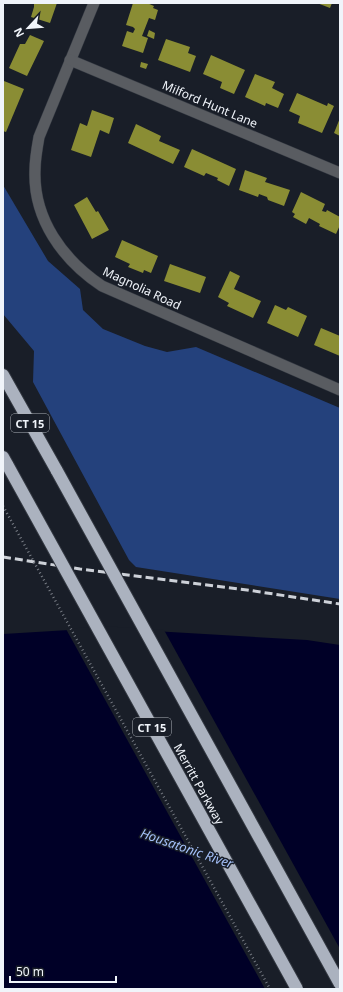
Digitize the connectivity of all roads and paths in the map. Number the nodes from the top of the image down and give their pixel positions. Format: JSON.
{"nodes":[{"id":1,"x":94,"y":3,"type":"edge"},
{"id":2,"x":70,"y":60,"type":"junction"},
{"id":3,"x":340,"y":173,"type":"edge"},
{"id":4,"x":3,"y":375,"type":"edge"},
{"id":5,"x":340,"y":390,"type":"edge"},
{"id":6,"x":6,"y":461,"type":"edge"},
{"id":7,"x":3,"y":506,"type":"edge"},
{"id":8,"x":340,"y":984,"type":"edge"},
{"id":9,"x":270,"y":989,"type":"edge"},
{"id":10,"x":297,"y":989,"type":"edge"}],
"edges":[{"from":1,"to":2,"type":"street","name":"Magnolia Road"},
{"from":2,"to":3,"type":"street","name":"Milford Hunt Lane"},
{"from":2,"to":5,"type":"street","name":"Magnolia Road"},
{"from":4,"to":8,"type":"highway","number":"CT 15","bridge":true},
{"from":6,"to":10,"type":"highway","name":"Merritt Parkway","number":"CT 15","bridge":true},
{"from":7,"to":9,"type":"path","bridge":true}]}
